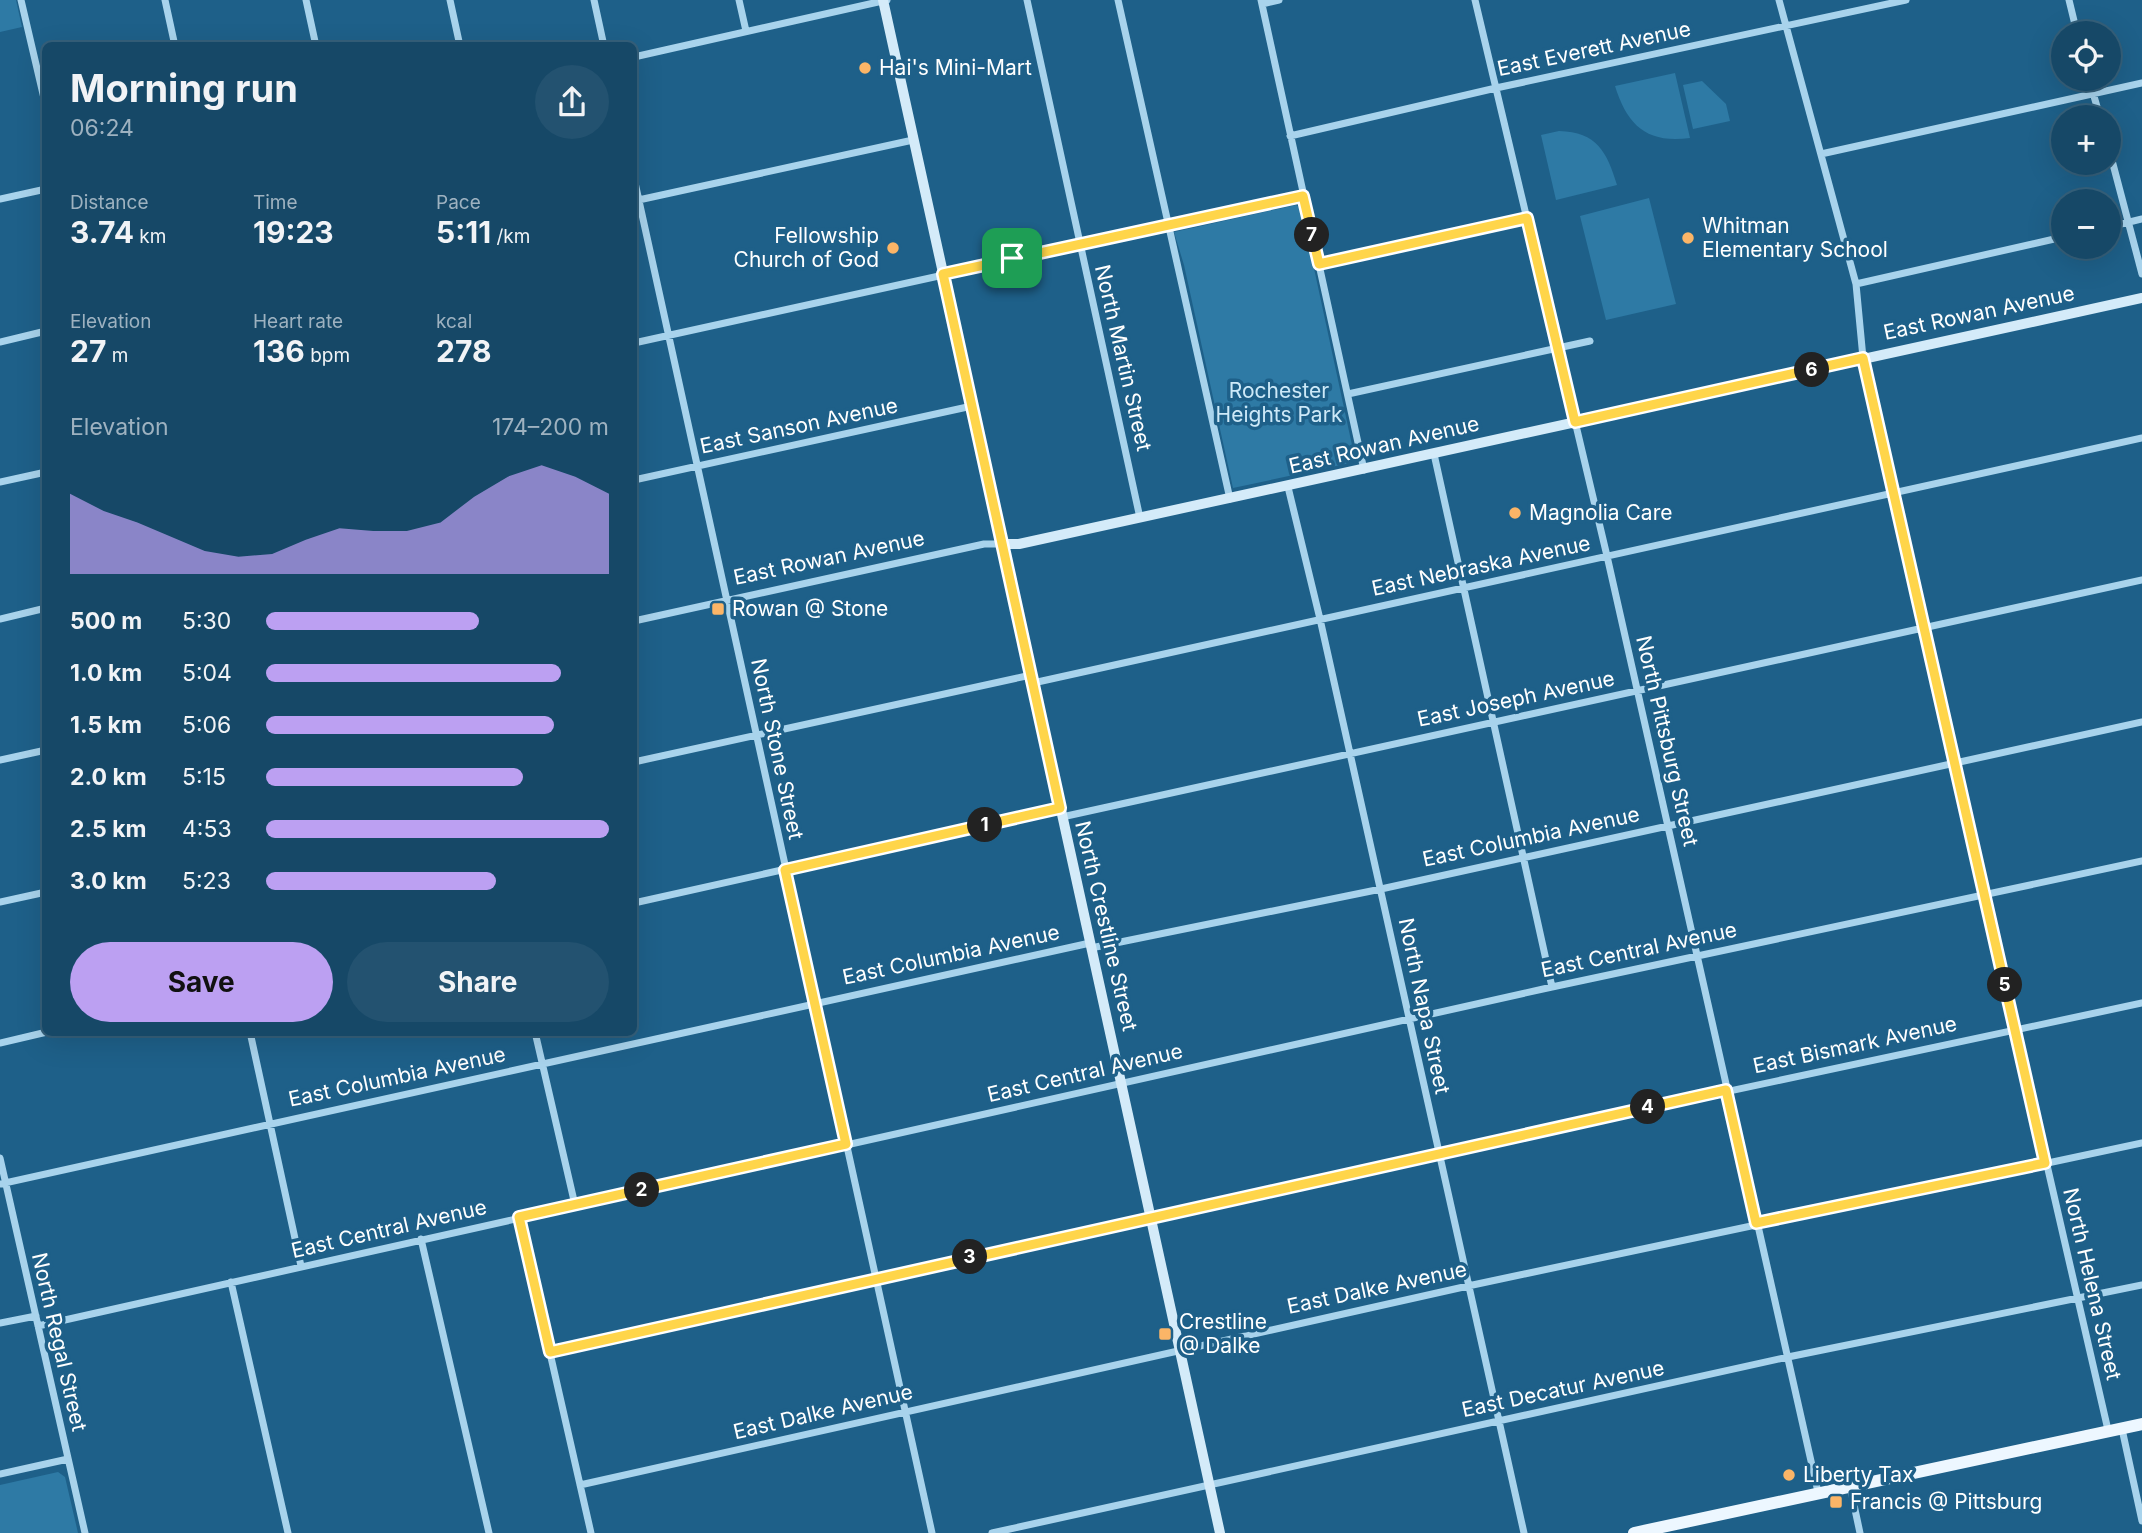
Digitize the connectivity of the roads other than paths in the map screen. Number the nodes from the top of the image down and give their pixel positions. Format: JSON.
{"nodes":[{"id":1,"x":21,"y":0,"type":"edge"},
{"id":2,"x":165,"y":0,"type":"edge"},
{"id":3,"x":306,"y":0,"type":"edge"},
{"id":4,"x":450,"y":0,"type":"edge"},
{"id":5,"x":594,"y":0,"type":"edge"},
{"id":6,"x":739,"y":0,"type":"edge"},
{"id":7,"x":884,"y":0,"type":"edge"},
{"id":8,"x":1027,"y":0,"type":"edge"},
{"id":9,"x":1118,"y":0,"type":"edge"},
{"id":10,"x":1279,"y":0,"type":"edge"},
{"id":11,"x":1475,"y":0,"type":"edge"},
{"id":12,"x":1779,"y":0,"type":"edge"},
{"id":13,"x":1906,"y":0,"type":"edge"},
{"id":14,"x":2069,"y":0,"type":"edge"},
{"id":15,"x":1262,"y":2,"type":"edge"},
{"id":16,"x":2074,"y":21,"type":"edge"},
{"id":17,"x":1786,"y":26,"type":"junction"},
{"id":18,"x":746,"y":31,"type":"junction"},
{"id":19,"x":174,"y":42,"type":"edge"},
{"id":20,"x":315,"y":42,"type":"edge"},
{"id":21,"x":459,"y":42,"type":"edge"},
{"id":22,"x":603,"y":42,"type":"edge"},
{"id":23,"x":637,"y":56,"type":"edge"},
{"id":24,"x":2142,"y":83,"type":"edge"},
{"id":25,"x":1496,"y":88,"type":"junction"},
{"id":26,"x":42,"y":90,"type":"edge"},
{"id":27,"x":2093,"y":91,"type":"edge"},
{"id":28,"x":2094,"y":94,"type":"junction"},
{"id":29,"x":2097,"y":105,"type":"edge"},
{"id":30,"x":1290,"y":136,"type":"junction"},
{"id":31,"x":913,"y":140,"type":"junction"},
{"id":32,"x":1821,"y":154,"type":"junction"},
{"id":33,"x":2116,"y":175,"type":"edge"},
{"id":34,"x":42,"y":190,"type":"edge"},
{"id":35,"x":1303,"y":196,"type":"junction"},
{"id":36,"x":0,"y":198,"type":"edge"},
{"id":37,"x":637,"y":201,"type":"edge"},
{"id":38,"x":637,"y":205,"type":"edge"},
{"id":39,"x":1527,"y":218,"type":"junction"},
{"id":40,"x":2142,"y":219,"type":"edge"},
{"id":41,"x":2128,"y":222,"type":"junction"},
{"id":42,"x":2121,"y":224,"type":"edge"},
{"id":43,"x":1168,"y":225,"type":"junction"},
{"id":44,"x":2051,"y":240,"type":"edge"},
{"id":45,"x":1079,"y":244,"type":"junction"},
{"id":46,"x":1319,"y":264,"type":"junction"},
{"id":47,"x":943,"y":274,"type":"junction"},
{"id":48,"x":2142,"y":274,"type":"edge"},
{"id":49,"x":1856,"y":284,"type":"junction"},
{"id":50,"x":2142,"y":298,"type":"edge"},
{"id":51,"x":42,"y":332,"type":"edge"},
{"id":52,"x":667,"y":336,"type":"junction"},
{"id":53,"x":1590,"y":341,"type":"dead end"},
{"id":54,"x":0,"y":342,"type":"edge"},
{"id":55,"x":637,"y":342,"type":"edge"},
{"id":56,"x":1558,"y":348,"type":"junction"},
{"id":57,"x":1863,"y":358,"type":"junction"},
{"id":58,"x":1348,"y":394,"type":"junction"},
{"id":59,"x":972,"y":406,"type":"junction"},
{"id":60,"x":1575,"y":422,"type":"junction"},
{"id":61,"x":2142,"y":439,"type":"edge"},
{"id":62,"x":1434,"y":454,"type":"junction"},
{"id":63,"x":697,"y":466,"type":"junction"},
{"id":64,"x":1364,"y":470,"type":"junction"},
{"id":65,"x":42,"y":473,"type":"edge"},
{"id":66,"x":637,"y":479,"type":"edge"},
{"id":67,"x":0,"y":482,"type":"edge"},
{"id":68,"x":1288,"y":486,"type":"junction"},
{"id":69,"x":1892,"y":492,"type":"junction"},
{"id":70,"x":1230,"y":499,"type":"junction"},
{"id":71,"x":1140,"y":518,"type":"junction"},
{"id":72,"x":1001,"y":544,"type":"junction"},
{"id":73,"x":1607,"y":556,"type":"junction"},
{"id":74,"x":2142,"y":580,"type":"edge"},
{"id":75,"x":1464,"y":587,"type":"junction"},
{"id":76,"x":726,"y":600,"type":"junction"},
{"id":77,"x":42,"y":609,"type":"edge"},
{"id":78,"x":0,"y":619,"type":"edge"},
{"id":79,"x":1320,"y":619,"type":"junction"},
{"id":80,"x":637,"y":620,"type":"edge"},
{"id":81,"x":1923,"y":628,"type":"junction"},
{"id":82,"x":1032,"y":679,"type":"junction"},
{"id":83,"x":1637,"y":690,"type":"junction"},
{"id":84,"x":1494,"y":722,"type":"junction"},
{"id":85,"x":2142,"y":722,"type":"edge"},
{"id":86,"x":756,"y":736,"type":"junction"},
{"id":87,"x":42,"y":751,"type":"edge"},
{"id":88,"x":1350,"y":753,"type":"junction"},
{"id":89,"x":0,"y":760,"type":"edge"},
{"id":90,"x":637,"y":761,"type":"edge"},
{"id":91,"x":1955,"y":762,"type":"junction"},
{"id":92,"x":1061,"y":812,"type":"junction"},
{"id":93,"x":1668,"y":825,"type":"junction"},
{"id":94,"x":1524,"y":856,"type":"junction"},
{"id":95,"x":2142,"y":861,"type":"edge"},
{"id":96,"x":785,"y":870,"type":"junction"},
{"id":97,"x":1381,"y":889,"type":"junction"},
{"id":98,"x":42,"y":893,"type":"edge"},
{"id":99,"x":1984,"y":894,"type":"junction"},
{"id":100,"x":0,"y":902,"type":"edge"},
{"id":101,"x":637,"y":902,"type":"edge"},
{"id":102,"x":1091,"y":945,"type":"junction"},
{"id":103,"x":1696,"y":956,"type":"junction"},
{"id":104,"x":1552,"y":987,"type":"junction"},
{"id":105,"x":814,"y":1003,"type":"junction"},
{"id":106,"x":2142,"y":1003,"type":"edge"},
{"id":107,"x":1409,"y":1020,"type":"junction"},
{"id":108,"x":2015,"y":1030,"type":"junction"},
{"id":109,"x":42,"y":1033,"type":"edge"},
{"id":110,"x":251,"y":1036,"type":"edge"},
{"id":111,"x":536,"y":1036,"type":"edge"},
{"id":112,"x":0,"y":1043,"type":"edge"},
{"id":113,"x":542,"y":1063,"type":"junction"},
{"id":114,"x":1121,"y":1083,"type":"junction"},
{"id":115,"x":1726,"y":1090,"type":"junction"},
{"id":116,"x":270,"y":1123,"type":"junction"},
{"id":117,"x":2142,"y":1143,"type":"edge"},
{"id":118,"x":846,"y":1144,"type":"junction"},
{"id":119,"x":1439,"y":1153,"type":"junction"},
{"id":120,"x":0,"y":1158,"type":"edge"},
{"id":121,"x":2045,"y":1163,"type":"junction"},
{"id":122,"x":3,"y":1183,"type":"edge"},
{"id":123,"x":575,"y":1205,"type":"junction"},
{"id":124,"x":519,"y":1217,"type":"junction"},
{"id":125,"x":1150,"y":1217,"type":"junction"},
{"id":126,"x":1756,"y":1223,"type":"junction"},
{"id":127,"x":421,"y":1239,"type":"junction"},
{"id":128,"x":301,"y":1266,"type":"junction"},
{"id":129,"x":876,"y":1278,"type":"junction"},
{"id":130,"x":231,"y":1282,"type":"junction"},
{"id":131,"x":2142,"y":1284,"type":"edge"},
{"id":132,"x":1468,"y":1286,"type":"junction"},
{"id":133,"x":2077,"y":1298,"type":"junction"},
{"id":134,"x":36,"y":1316,"type":"junction"},
{"id":135,"x":0,"y":1323,"type":"edge"},
{"id":136,"x":38,"y":1326,"type":"junction"},
{"id":137,"x":1180,"y":1350,"type":"junction"},
{"id":138,"x":550,"y":1352,"type":"junction"},
{"id":139,"x":1788,"y":1357,"type":"junction"},
{"id":140,"x":905,"y":1412,"type":"junction"},
{"id":141,"x":1499,"y":1421,"type":"junction"},
{"id":142,"x":2142,"y":1424,"type":"edge"},
{"id":143,"x":2122,"y":1429,"type":"junction"},
{"id":144,"x":2108,"y":1430,"type":"junction"},
{"id":145,"x":68,"y":1459,"type":"junction"},
{"id":146,"x":0,"y":1474,"type":"edge"},
{"id":147,"x":1209,"y":1484,"type":"junction"},
{"id":148,"x":580,"y":1485,"type":"junction"},
{"id":149,"x":1850,"y":1486,"type":"junction"},
{"id":150,"x":1818,"y":1492,"type":"junction"},
{"id":151,"x":2142,"y":1521,"type":"edge"},
{"id":152,"x":85,"y":1533,"type":"edge"},
{"id":153,"x":288,"y":1533,"type":"edge"},
{"id":154,"x":489,"y":1533,"type":"edge"},
{"id":155,"x":591,"y":1533,"type":"edge"},
{"id":156,"x":932,"y":1533,"type":"edge"},
{"id":157,"x":992,"y":1533,"type":"edge"},
{"id":158,"x":1220,"y":1533,"type":"edge"},
{"id":159,"x":1524,"y":1533,"type":"edge"},
{"id":160,"x":1634,"y":1533,"type":"edge"},
{"id":161,"x":1860,"y":1533,"type":"edge"}],
"edges":[{"from":1,"to":26,"type":"street"},
{"from":2,"to":19,"type":"street"},
{"from":3,"to":20,"type":"street"},
{"from":4,"to":21,"type":"street"},
{"from":5,"to":22,"type":"street"},
{"from":6,"to":18,"type":"street"},
{"from":7,"to":18,"type":"street"},
{"from":7,"to":31,"type":"main road","name":"North Crestline Street"},
{"from":8,"to":45,"type":"street","name":"North Martin Street"},
{"from":9,"to":43,"type":"street"},
{"from":10,"to":15,"type":"street"},
{"from":11,"to":25,"type":"street","name":"North Pittsburg Street"},
{"from":12,"to":17,"type":"street","name":"North Helena Street"},
{"from":13,"to":17,"type":"street","name":"East Everett Avenue"},
{"from":14,"to":16,"type":"street"},
{"from":15,"to":30,"type":"street"},
{"from":17,"to":25,"type":"street","name":"East Everett Avenue"},
{"from":17,"to":32,"type":"street","name":"North Helena Street"},
{"from":18,"to":23,"type":"street"},
{"from":24,"to":28,"type":"street"},
{"from":25,"to":30,"type":"street","name":"East Everett Avenue"},
{"from":25,"to":39,"type":"street","name":"North Pittsburg Street"},
{"from":27,"to":28,"type":"street"},
{"from":28,"to":29,"type":"street"},
{"from":28,"to":32,"type":"street"},
{"from":30,"to":35,"type":"street"},
{"from":31,"to":37,"type":"street"},
{"from":31,"to":47,"type":"main road","name":"North Crestline Street"},
{"from":32,"to":49,"type":"street","name":"North Helena Street"},
{"from":33,"to":41,"type":"street"},
{"from":34,"to":36,"type":"street"},
{"from":35,"to":43,"type":"street"},
{"from":35,"to":46,"type":"street"},
{"from":38,"to":52,"type":"street","name":"North Stone Street"},
{"from":39,"to":46,"type":"street"},
{"from":39,"to":56,"type":"street","name":"North Pittsburg Street"},
{"from":40,"to":41,"type":"street"},
{"from":41,"to":42,"type":"street"},
{"from":41,"to":48,"type":"street"},
{"from":43,"to":45,"type":"street"},
{"from":43,"to":70,"type":"street"},
{"from":44,"to":49,"type":"street"},
{"from":45,"to":47,"type":"street"},
{"from":45,"to":71,"type":"street","name":"North Martin Street"},
{"from":46,"to":58,"type":"street"},
{"from":47,"to":52,"type":"street"},
{"from":47,"to":59,"type":"main road","name":"North Crestline Street"},
{"from":49,"to":57,"type":"street","name":"North Helena Street"},
{"from":50,"to":57,"type":"main road","name":"East Rowan Avenue"},
{"from":51,"to":54,"type":"street"},
{"from":52,"to":55,"type":"street"},
{"from":52,"to":63,"type":"street","name":"North Stone Street"},
{"from":53,"to":56,"type":"street"},
{"from":56,"to":58,"type":"street"},
{"from":56,"to":60,"type":"street","name":"North Pittsburg Street"},
{"from":57,"to":60,"type":"main road","name":"East Rowan Avenue"},
{"from":57,"to":69,"type":"street","name":"North Helena Street"},
{"from":58,"to":64,"type":"street"},
{"from":59,"to":63,"type":"street","name":"East Sanson Avenue"},
{"from":59,"to":72,"type":"main road","name":"North Crestline Street"},
{"from":60,"to":62,"type":"main road","name":"East Rowan Avenue"},
{"from":60,"to":73,"type":"street","name":"North Pittsburg Street"},
{"from":61,"to":69,"type":"street","name":"East Nebraska Avenue"},
{"from":62,"to":64,"type":"main road","name":"East Rowan Avenue"},
{"from":62,"to":75,"type":"street"},
{"from":63,"to":66,"type":"street","name":"East Sanson Avenue"},
{"from":63,"to":76,"type":"street","name":"North Stone Street"},
{"from":64,"to":68,"type":"main road","name":"East Rowan Avenue"},
{"from":65,"to":67,"type":"street"},
{"from":68,"to":70,"type":"main road","name":"East Rowan Avenue"},
{"from":68,"to":79,"type":"street","name":"North Napa Street"},
{"from":69,"to":73,"type":"street","name":"East Nebraska Avenue"},
{"from":69,"to":81,"type":"street","name":"North Helena Street"},
{"from":70,"to":71,"type":"main road","name":"East Rowan Avenue"},
{"from":71,"to":72,"type":"main road","name":"East Rowan Avenue"},
{"from":72,"to":76,"type":"street","name":"East Rowan Avenue"},
{"from":72,"to":82,"type":"main road","name":"North Crestline Street"},
{"from":73,"to":75,"type":"street","name":"East Nebraska Avenue"},
{"from":73,"to":83,"type":"street","name":"North Pittsburg Street"},
{"from":74,"to":81,"type":"street","name":"East Joseph Avenue"},
{"from":75,"to":79,"type":"street","name":"East Nebraska Avenue"},
{"from":75,"to":84,"type":"street"},
{"from":76,"to":80,"type":"street","name":"East Rowan Avenue"},
{"from":76,"to":86,"type":"street","name":"North Stone Street"},
{"from":77,"to":78,"type":"street"},
{"from":79,"to":82,"type":"street","name":"East Nebraska Avenue"},
{"from":79,"to":88,"type":"street","name":"North Napa Street"},
{"from":81,"to":83,"type":"street","name":"East Joseph Avenue"},
{"from":81,"to":91,"type":"street","name":"North Helena Street"},
{"from":82,"to":86,"type":"street","name":"East Nebraska Avenue"},
{"from":82,"to":92,"type":"main road","name":"North Crestline Street"},
{"from":83,"to":84,"type":"street","name":"East Joseph Avenue"},
{"from":83,"to":93,"type":"street","name":"North Pittsburg Street"},
{"from":84,"to":88,"type":"street","name":"East Joseph Avenue"},
{"from":84,"to":94,"type":"street"},
{"from":85,"to":91,"type":"street","name":"East Columbia Avenue"},
{"from":86,"to":90,"type":"street","name":"East Nebraska Avenue"},
{"from":86,"to":96,"type":"street","name":"North Stone Street"},
{"from":87,"to":89,"type":"street"},
{"from":88,"to":92,"type":"street","name":"East Joseph Avenue"},
{"from":88,"to":97,"type":"street","name":"North Napa Street"},
{"from":91,"to":93,"type":"street","name":"East Columbia Avenue"},
{"from":91,"to":99,"type":"street","name":"North Helena Street"},
{"from":92,"to":96,"type":"street","name":"East Joseph Avenue"},
{"from":92,"to":102,"type":"main road","name":"North Crestline Street"},
{"from":93,"to":94,"type":"street","name":"East Columbia Avenue"},
{"from":93,"to":103,"type":"street","name":"North Pittsburg Street"},
{"from":94,"to":97,"type":"street","name":"East Columbia Avenue"},
{"from":94,"to":104,"type":"street"},
{"from":95,"to":99,"type":"street","name":"East Central Avenue"},
{"from":96,"to":101,"type":"street","name":"East Joseph Avenue"},
{"from":96,"to":105,"type":"street","name":"North Stone Street"},
{"from":97,"to":102,"type":"street","name":"East Columbia Avenue"},
{"from":97,"to":107,"type":"street","name":"North Napa Street"},
{"from":98,"to":100,"type":"street"},
{"from":99,"to":103,"type":"street","name":"East Central Avenue"},
{"from":99,"to":108,"type":"street","name":"North Helena Street"},
{"from":102,"to":105,"type":"street","name":"East Columbia Avenue"},
{"from":102,"to":114,"type":"main road","name":"North Crestline Street"},
{"from":103,"to":104,"type":"street","name":"East Central Avenue"},
{"from":103,"to":115,"type":"street","name":"North Pittsburg Street"},
{"from":104,"to":107,"type":"street","name":"East Central Avenue"},
{"from":105,"to":113,"type":"street","name":"East Columbia Avenue"},
{"from":105,"to":118,"type":"street","name":"North Stone Street"},
{"from":106,"to":108,"type":"street","name":"East Bismark Avenue"},
{"from":107,"to":114,"type":"street","name":"East Central Avenue"},
{"from":107,"to":119,"type":"street","name":"North Napa Street"},
{"from":108,"to":115,"type":"street","name":"East Bismark Avenue"},
{"from":108,"to":121,"type":"street","name":"North Helena Street"},
{"from":109,"to":112,"type":"street"},
{"from":110,"to":116,"type":"street"},
{"from":111,"to":113,"type":"street"},
{"from":113,"to":116,"type":"street","name":"East Columbia Avenue"},
{"from":113,"to":123,"type":"street"},
{"from":114,"to":118,"type":"street","name":"East Central Avenue"},
{"from":114,"to":125,"type":"main road","name":"North Crestline Street"},
{"from":115,"to":119,"type":"street","name":"East Bismark Avenue"},
{"from":115,"to":126,"type":"street","name":"North Pittsburg Street"},
{"from":116,"to":122,"type":"street","name":"East Columbia Avenue"},
{"from":116,"to":128,"type":"street"},
{"from":117,"to":121,"type":"street","name":"East Dalke Avenue"},
{"from":118,"to":123,"type":"street","name":"East Central Avenue"},
{"from":118,"to":129,"type":"street","name":"North Stone Street"},
{"from":119,"to":125,"type":"street","name":"East Bismark Avenue"},
{"from":119,"to":132,"type":"street","name":"North Napa Street"},
{"from":120,"to":122,"type":"street","name":"North Regal Street"},
{"from":121,"to":126,"type":"street","name":"East Dalke Avenue"},
{"from":121,"to":133,"type":"street","name":"North Helena Street"},
{"from":122,"to":134,"type":"street","name":"North Regal Street"},
{"from":123,"to":124,"type":"street","name":"East Central Avenue"},
{"from":124,"to":127,"type":"street","name":"East Central Avenue"},
{"from":124,"to":138,"type":"street"},
{"from":125,"to":129,"type":"street","name":"East Bismark Avenue"},
{"from":125,"to":137,"type":"main road","name":"North Crestline Street"},
{"from":126,"to":132,"type":"street","name":"East Dalke Avenue"},
{"from":126,"to":139,"type":"street","name":"North Pittsburg Street"},
{"from":127,"to":128,"type":"street","name":"East Central Avenue"},
{"from":127,"to":154,"type":"street"},
{"from":128,"to":130,"type":"street","name":"East Central Avenue"},
{"from":129,"to":138,"type":"street","name":"East Bismark Avenue"},
{"from":129,"to":140,"type":"street","name":"North Stone Street"},
{"from":130,"to":136,"type":"street","name":"East Central Avenue"},
{"from":130,"to":153,"type":"street"},
{"from":131,"to":133,"type":"street","name":"East Decatur Avenue"},
{"from":132,"to":137,"type":"street","name":"East Dalke Avenue"},
{"from":132,"to":141,"type":"street","name":"North Napa Street"},
{"from":133,"to":139,"type":"street","name":"East Decatur Avenue"},
{"from":133,"to":144,"type":"street","name":"North Helena Street"},
{"from":134,"to":135,"type":"street"},
{"from":134,"to":136,"type":"street","name":"North Regal Street"},
{"from":136,"to":145,"type":"street","name":"North Regal Street"},
{"from":137,"to":140,"type":"street","name":"East Dalke Avenue"},
{"from":137,"to":147,"type":"main road","name":"North Crestline Street"},
{"from":138,"to":148,"type":"street"},
{"from":139,"to":141,"type":"street","name":"East Decatur Avenue"},
{"from":139,"to":150,"type":"street","name":"North Pittsburg Street"},
{"from":140,"to":148,"type":"street","name":"East Dalke Avenue"},
{"from":140,"to":156,"type":"street","name":"North Stone Street"},
{"from":141,"to":147,"type":"street","name":"East Decatur Avenue"},
{"from":141,"to":159,"type":"street","name":"North Napa Street"},
{"from":142,"to":143,"type":"main road"},
{"from":143,"to":144,"type":"main road"},
{"from":143,"to":151,"type":"street"},
{"from":144,"to":149,"type":"main road"},
{"from":145,"to":146,"type":"street"},
{"from":145,"to":152,"type":"street","name":"North Regal Street"},
{"from":147,"to":157,"type":"street","name":"East Decatur Avenue"},
{"from":147,"to":158,"type":"main road","name":"North Crestline Street"},
{"from":148,"to":155,"type":"street"},
{"from":149,"to":150,"type":"main road"},
{"from":149,"to":161,"type":"street"},
{"from":150,"to":160,"type":"main road"}]}
